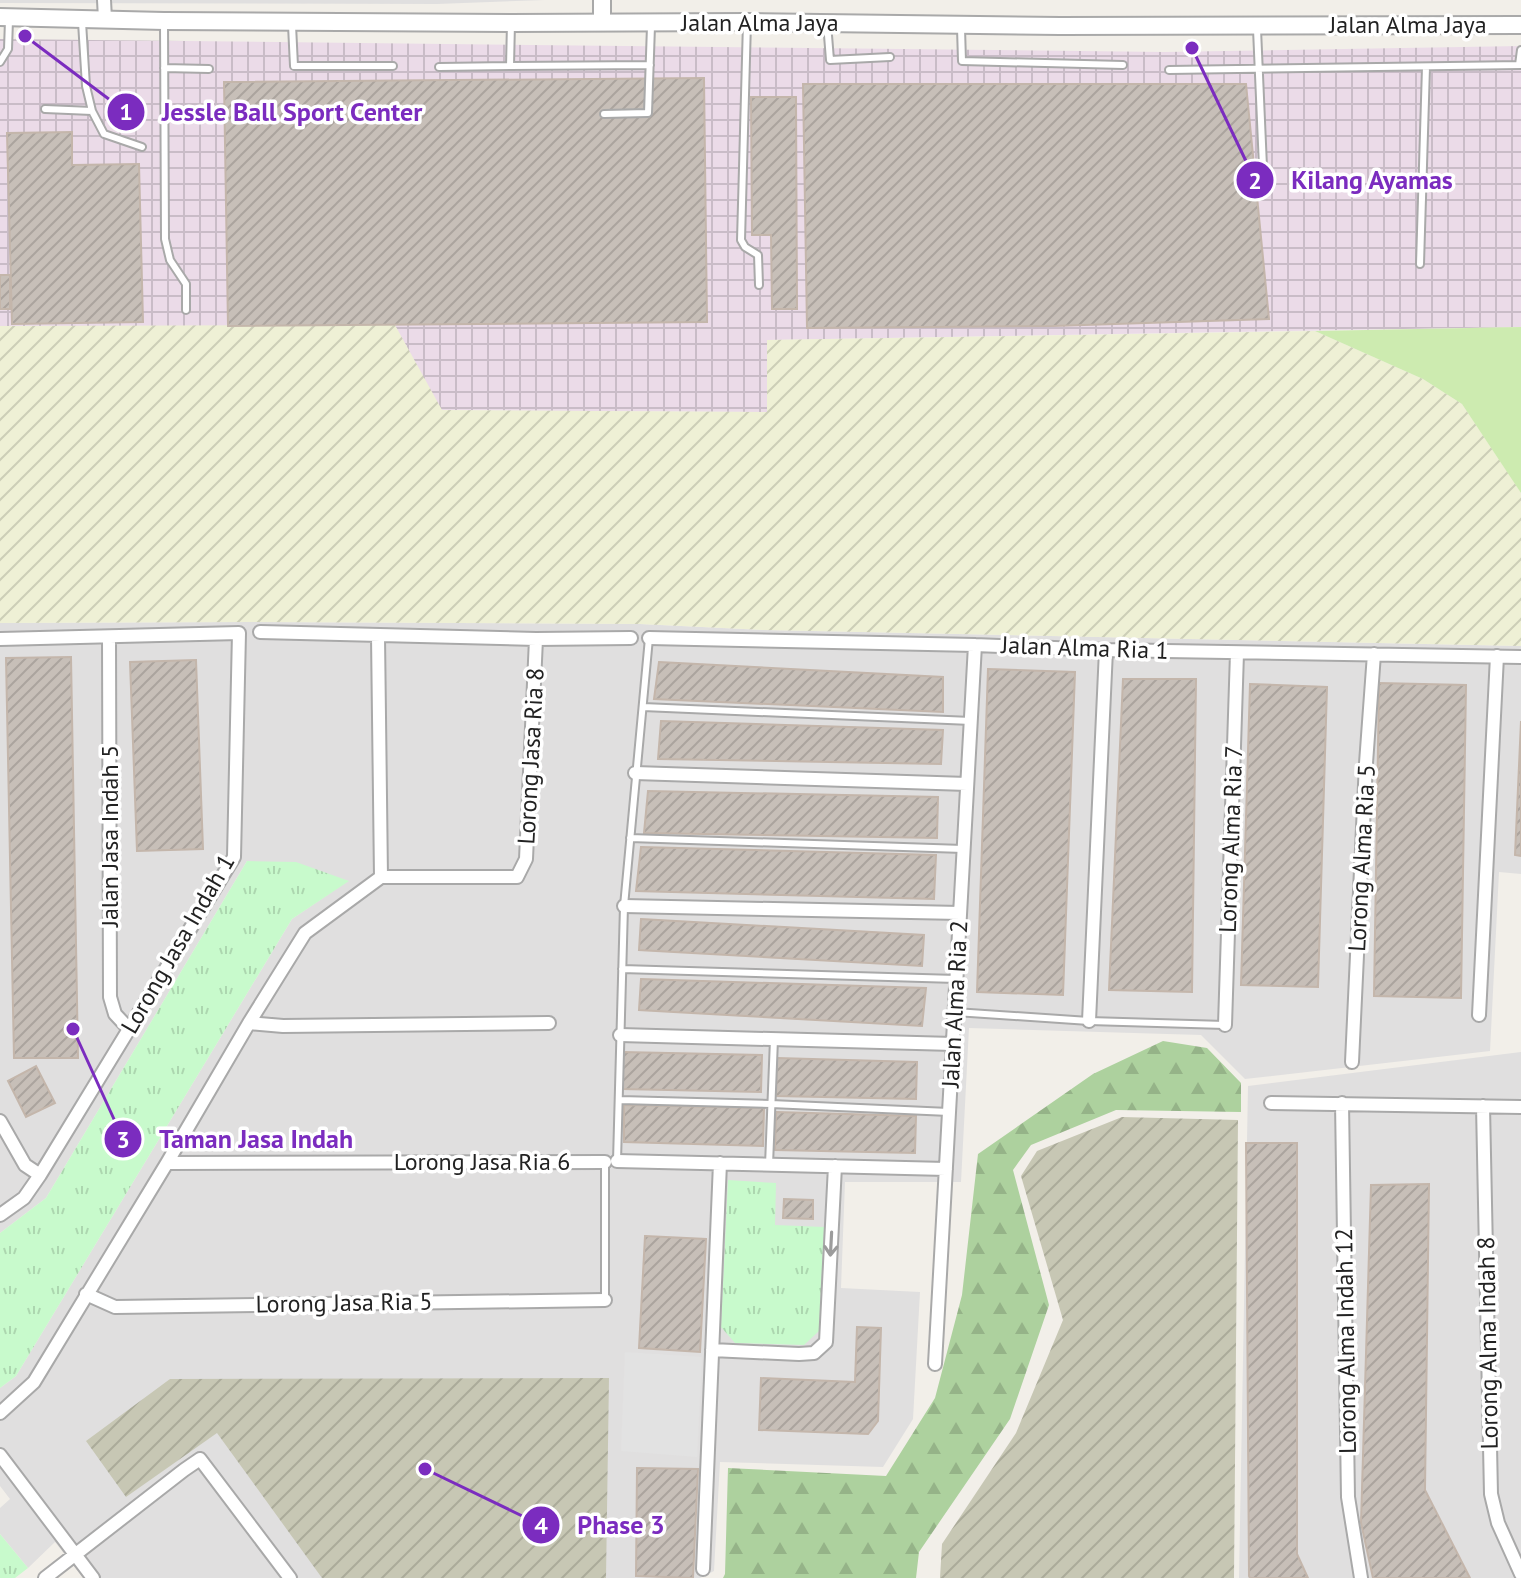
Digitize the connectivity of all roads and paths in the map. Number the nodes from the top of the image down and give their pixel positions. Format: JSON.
{"nodes":[{"id":1,"x":104,"y":0,"type":"edge"},
{"id":2,"x":602,"y":0,"type":"edge"},
{"id":3,"x":5,"y":17,"type":"edge"},
{"id":4,"x":82,"y":18,"type":"junction"},
{"id":5,"x":105,"y":19,"type":"junction"},
{"id":6,"x":164,"y":21,"type":"junction"},
{"id":7,"x":292,"y":21,"type":"junction"},
{"id":8,"x":602,"y":22,"type":"junction"},
{"id":9,"x":651,"y":22,"type":"junction"},
{"id":10,"x":747,"y":22,"type":"junction"},
{"id":11,"x":511,"y":23,"type":"junction"},
{"id":12,"x":827,"y":23,"type":"junction"},
{"id":13,"x":961,"y":24,"type":"junction"},
{"id":14,"x":1257,"y":25,"type":"junction"},
{"id":15,"x":1521,"y":25,"type":"edge"},
{"id":16,"x":1521,"y":50,"type":"edge"},
{"id":17,"x":890,"y":57,"type":"dead end"},
{"id":18,"x":0,"y":62,"type":"edge"},
{"id":19,"x":650,"y":65,"type":"junction"},
{"id":20,"x":1123,"y":65,"type":"dead end"},
{"id":21,"x":1520,"y":65,"type":"edge"},
{"id":22,"x":393,"y":66,"type":"dead end"},
{"id":23,"x":510,"y":66,"type":"junction"},
{"id":24,"x":439,"y":67,"type":"dead end"},
{"id":25,"x":1426,"y":67,"type":"junction"},
{"id":26,"x":164,"y":68,"type":"junction"},
{"id":27,"x":209,"y":69,"type":"dead end"},
{"id":28,"x":1258,"y":69,"type":"junction"},
{"id":29,"x":1169,"y":70,"type":"dead end"},
{"id":30,"x":45,"y":109,"type":"dead end"},
{"id":31,"x":92,"y":111,"type":"junction"},
{"id":32,"x":604,"y":114,"type":"dead end"},
{"id":33,"x":142,"y":147,"type":"dead end"},
{"id":34,"x":1264,"y":190,"type":"dead end"},
{"id":35,"x":1420,"y":264,"type":"dead end"},
{"id":36,"x":759,"y":285,"type":"dead end"},
{"id":37,"x":186,"y":310,"type":"dead end"},
{"id":38,"x":260,"y":632,"type":"dead end"},
{"id":39,"x":378,"y":636,"type":"junction"},
{"id":40,"x":109,"y":637,"type":"junction"},
{"id":41,"x":631,"y":638,"type":"dead end"},
{"id":42,"x":649,"y":638,"type":"joint"},
{"id":43,"x":0,"y":639,"type":"edge"},
{"id":44,"x":536,"y":639,"type":"junction"},
{"id":45,"x":975,"y":645,"type":"junction"},
{"id":46,"x":1106,"y":650,"type":"junction"},
{"id":47,"x":1237,"y":653,"type":"junction"},
{"id":48,"x":1374,"y":654,"type":"junction"},
{"id":49,"x":1497,"y":656,"type":"junction"},
{"id":50,"x":1521,"y":657,"type":"edge"},
{"id":51,"x":643,"y":707,"type":"junction"},
{"id":52,"x":971,"y":721,"type":"junction"},
{"id":53,"x":635,"y":773,"type":"junction"},
{"id":54,"x":967,"y":784,"type":"junction"},
{"id":55,"x":630,"y":838,"type":"junction"},
{"id":56,"x":964,"y":849,"type":"junction"},
{"id":57,"x":381,"y":877,"type":"junction"},
{"id":58,"x":624,"y":906,"type":"junction"},
{"id":59,"x":960,"y":913,"type":"junction"},
{"id":60,"x":622,"y":969,"type":"junction"},
{"id":61,"x":956,"y":979,"type":"junction"},
{"id":62,"x":955,"y":1012,"type":"junction"},
{"id":63,"x":1479,"y":1015,"type":"dead end"},
{"id":64,"x":1089,"y":1021,"type":"junction"},
{"id":65,"x":249,"y":1023,"type":"junction"},
{"id":66,"x":549,"y":1023,"type":"dead end"},
{"id":67,"x":1225,"y":1025,"type":"joint"},
{"id":68,"x":129,"y":1029,"type":"junction"},
{"id":69,"x":620,"y":1035,"type":"junction"},
{"id":70,"x":774,"y":1039,"type":"junction"},
{"id":71,"x":953,"y":1044,"type":"junction"},
{"id":72,"x":1352,"y":1062,"type":"dead end"},
{"id":73,"x":620,"y":1100,"type":"junction"},
{"id":74,"x":1271,"y":1103,"type":"dead end"},
{"id":75,"x":1342,"y":1103,"type":"junction"},
{"id":76,"x":771,"y":1104,"type":"junction"},
{"id":77,"x":1483,"y":1106,"type":"junction"},
{"id":78,"x":1521,"y":1107,"type":"edge"},
{"id":79,"x":949,"y":1112,"type":"junction"},
{"id":80,"x":0,"y":1121,"type":"edge"},
{"id":81,"x":611,"y":1162,"type":"junction"},
{"id":82,"x":167,"y":1163,"type":"junction"},
{"id":83,"x":720,"y":1163,"type":"junction"},
{"id":84,"x":769,"y":1165,"type":"junction"},
{"id":85,"x":835,"y":1166,"type":"junction"},
{"id":86,"x":946,"y":1169,"type":"junction"},
{"id":87,"x":40,"y":1175,"type":"junction"},
{"id":88,"x":0,"y":1215,"type":"edge"},
{"id":89,"x":86,"y":1294,"type":"junction"},
{"id":90,"x":605,"y":1300,"type":"joint"},
{"id":91,"x":712,"y":1350,"type":"junction"},
{"id":92,"x":935,"y":1364,"type":"dead end"},
{"id":93,"x":0,"y":1413,"type":"edge"},
{"id":94,"x":0,"y":1455,"type":"edge"},
{"id":95,"x":75,"y":1555,"type":"junction"},
{"id":96,"x":703,"y":1569,"type":"dead end"},
{"id":97,"x":1521,"y":1574,"type":"edge"},
{"id":98,"x":45,"y":1578,"type":"edge"},
{"id":99,"x":93,"y":1578,"type":"edge"},
{"id":100,"x":290,"y":1578,"type":"edge"},
{"id":101,"x":1361,"y":1578,"type":"edge"}],
"edges":[{"from":1,"to":5,"type":"street"},
{"from":2,"to":8,"type":"street"},
{"from":3,"to":4,"type":"street","name":"Jalan Alma Jaya"},
{"from":3,"to":18,"type":"lane"},
{"from":4,"to":5,"type":"street","name":"Jalan Alma Jaya"},
{"from":4,"to":31,"type":"lane"},
{"from":5,"to":6,"type":"street","name":"Jalan Alma Jaya"},
{"from":6,"to":7,"type":"street","name":"Jalan Alma Jaya"},
{"from":6,"to":26,"type":"lane"},
{"from":7,"to":11,"type":"street","name":"Jalan Alma Jaya"},
{"from":7,"to":22,"type":"lane"},
{"from":8,"to":9,"type":"street","name":"Jalan Alma Jaya"},
{"from":8,"to":11,"type":"street","name":"Jalan Alma Jaya"},
{"from":9,"to":10,"type":"street","name":"Jalan Alma Jaya"},
{"from":9,"to":19,"type":"lane"},
{"from":10,"to":12,"type":"street","name":"Jalan Alma Jaya"},
{"from":10,"to":36,"type":"lane"},
{"from":11,"to":23,"type":"lane"},
{"from":12,"to":13,"type":"street","name":"Jalan Alma Jaya"},
{"from":12,"to":17,"type":"lane"},
{"from":13,"to":14,"type":"street","name":"Jalan Alma Jaya"},
{"from":13,"to":20,"type":"lane"},
{"from":14,"to":15,"type":"street","name":"Jalan Alma Jaya"},
{"from":14,"to":28,"type":"lane"},
{"from":16,"to":21,"type":"lane"},
{"from":19,"to":23,"type":"lane"},
{"from":19,"to":32,"type":"lane"},
{"from":21,"to":25,"type":"lane"},
{"from":23,"to":24,"type":"lane"},
{"from":25,"to":28,"type":"lane"},
{"from":25,"to":35,"type":"lane"},
{"from":26,"to":27,"type":"lane"},
{"from":26,"to":37,"type":"lane"},
{"from":28,"to":29,"type":"lane"},
{"from":28,"to":34,"type":"lane"},
{"from":30,"to":31,"type":"lane"},
{"from":31,"to":33,"type":"lane"},
{"from":38,"to":39,"type":"street"},
{"from":39,"to":44,"type":"street"},
{"from":39,"to":57,"type":"street"},
{"from":40,"to":43,"type":"street"},
{"from":40,"to":68,"type":"street","name":"Jalan Jasa Indah 5"},
{"from":40,"to":68,"type":"street","name":"Lorong Jasa Indah 1"},
{"from":41,"to":44,"type":"street"},
{"from":42,"to":45,"type":"street","name":"Jalan Alma Ria 1"},
{"from":42,"to":51,"type":"lane"},
{"from":44,"to":57,"type":"street","name":"Lorong Jasa Ria 8"},
{"from":45,"to":46,"type":"street","name":"Jalan Alma Ria 1"},
{"from":45,"to":52,"type":"street","name":"Jalan Alma Ria 2"},
{"from":46,"to":47,"type":"street","name":"Jalan Alma Ria 1"},
{"from":46,"to":64,"type":"street"},
{"from":47,"to":48,"type":"street","name":"Jalan Alma Ria 1"},
{"from":47,"to":67,"type":"street","name":"Lorong Alma Ria 7"},
{"from":48,"to":49,"type":"street","name":"Jalan Alma Ria 1"},
{"from":48,"to":72,"type":"street","name":"Lorong Alma Ria 5"},
{"from":49,"to":50,"type":"street","name":"Jalan Alma Ria 1"},
{"from":49,"to":63,"type":"street"},
{"from":51,"to":52,"type":"lane"},
{"from":51,"to":53,"type":"lane"},
{"from":52,"to":54,"type":"street","name":"Jalan Alma Ria 2"},
{"from":53,"to":54,"type":"street"},
{"from":53,"to":55,"type":"lane"},
{"from":54,"to":56,"type":"street","name":"Jalan Alma Ria 2"},
{"from":55,"to":56,"type":"lane"},
{"from":55,"to":58,"type":"lane"},
{"from":56,"to":59,"type":"street","name":"Jalan Alma Ria 2"},
{"from":57,"to":65,"type":"street"},
{"from":58,"to":59,"type":"street"},
{"from":58,"to":60,"type":"lane"},
{"from":59,"to":61,"type":"street","name":"Jalan Alma Ria 2"},
{"from":60,"to":61,"type":"lane"},
{"from":60,"to":69,"type":"lane"},
{"from":61,"to":62,"type":"street","name":"Jalan Alma Ria 2"},
{"from":62,"to":64,"type":"lane"},
{"from":62,"to":71,"type":"street","name":"Jalan Alma Ria 2"},
{"from":64,"to":67,"type":"lane"},
{"from":65,"to":66,"type":"street"},
{"from":65,"to":82,"type":"street"},
{"from":68,"to":87,"type":"street","name":"Lorong Jasa Indah 1"},
{"from":69,"to":70,"type":"street"},
{"from":69,"to":73,"type":"lane"},
{"from":70,"to":71,"type":"street"},
{"from":70,"to":76,"type":"lane"},
{"from":71,"to":79,"type":"street","name":"Jalan Alma Ria 2"},
{"from":73,"to":76,"type":"lane"},
{"from":73,"to":81,"type":"lane"},
{"from":74,"to":75,"type":"street"},
{"from":75,"to":77,"type":"street"},
{"from":75,"to":101,"type":"street","name":"Lorong Alma Indah 12"},
{"from":76,"to":79,"type":"lane"},
{"from":76,"to":84,"type":"lane"},
{"from":77,"to":78,"type":"street"},
{"from":77,"to":97,"type":"street","name":"Lorong Alma Indah 8"},
{"from":79,"to":86,"type":"street","name":"Jalan Alma Ria 2"},
{"from":80,"to":87,"type":"street"},
{"from":81,"to":82,"type":"street","name":"Lorong Jasa Ria 6"},
{"from":81,"to":83,"type":"street","name":"Lorong Jasa Ria 6"},
{"from":81,"to":90,"type":"lane"},
{"from":82,"to":89,"type":"street"},
{"from":83,"to":84,"type":"street","name":"Lorong Jasa Ria 6"},
{"from":83,"to":91,"type":"street"},
{"from":84,"to":85,"type":"street","name":"Lorong Jasa Ria 6"},
{"from":85,"to":86,"type":"street","name":"Lorong Jasa Ria 6"},
{"from":85,"to":91,"type":"street","one_way":true},
{"from":86,"to":92,"type":"street","name":"Jalan Alma Ria 2"},
{"from":87,"to":88,"type":"street","name":"Lorong Jasa Indah 1"},
{"from":89,"to":90,"type":"street","name":"Lorong Jasa Ria 5"},
{"from":89,"to":93,"type":"street"},
{"from":91,"to":96,"type":"street"},
{"from":94,"to":95,"type":"street"},
{"from":95,"to":98,"type":"street"},
{"from":95,"to":99,"type":"street"},
{"from":95,"to":100,"type":"street"}]}
